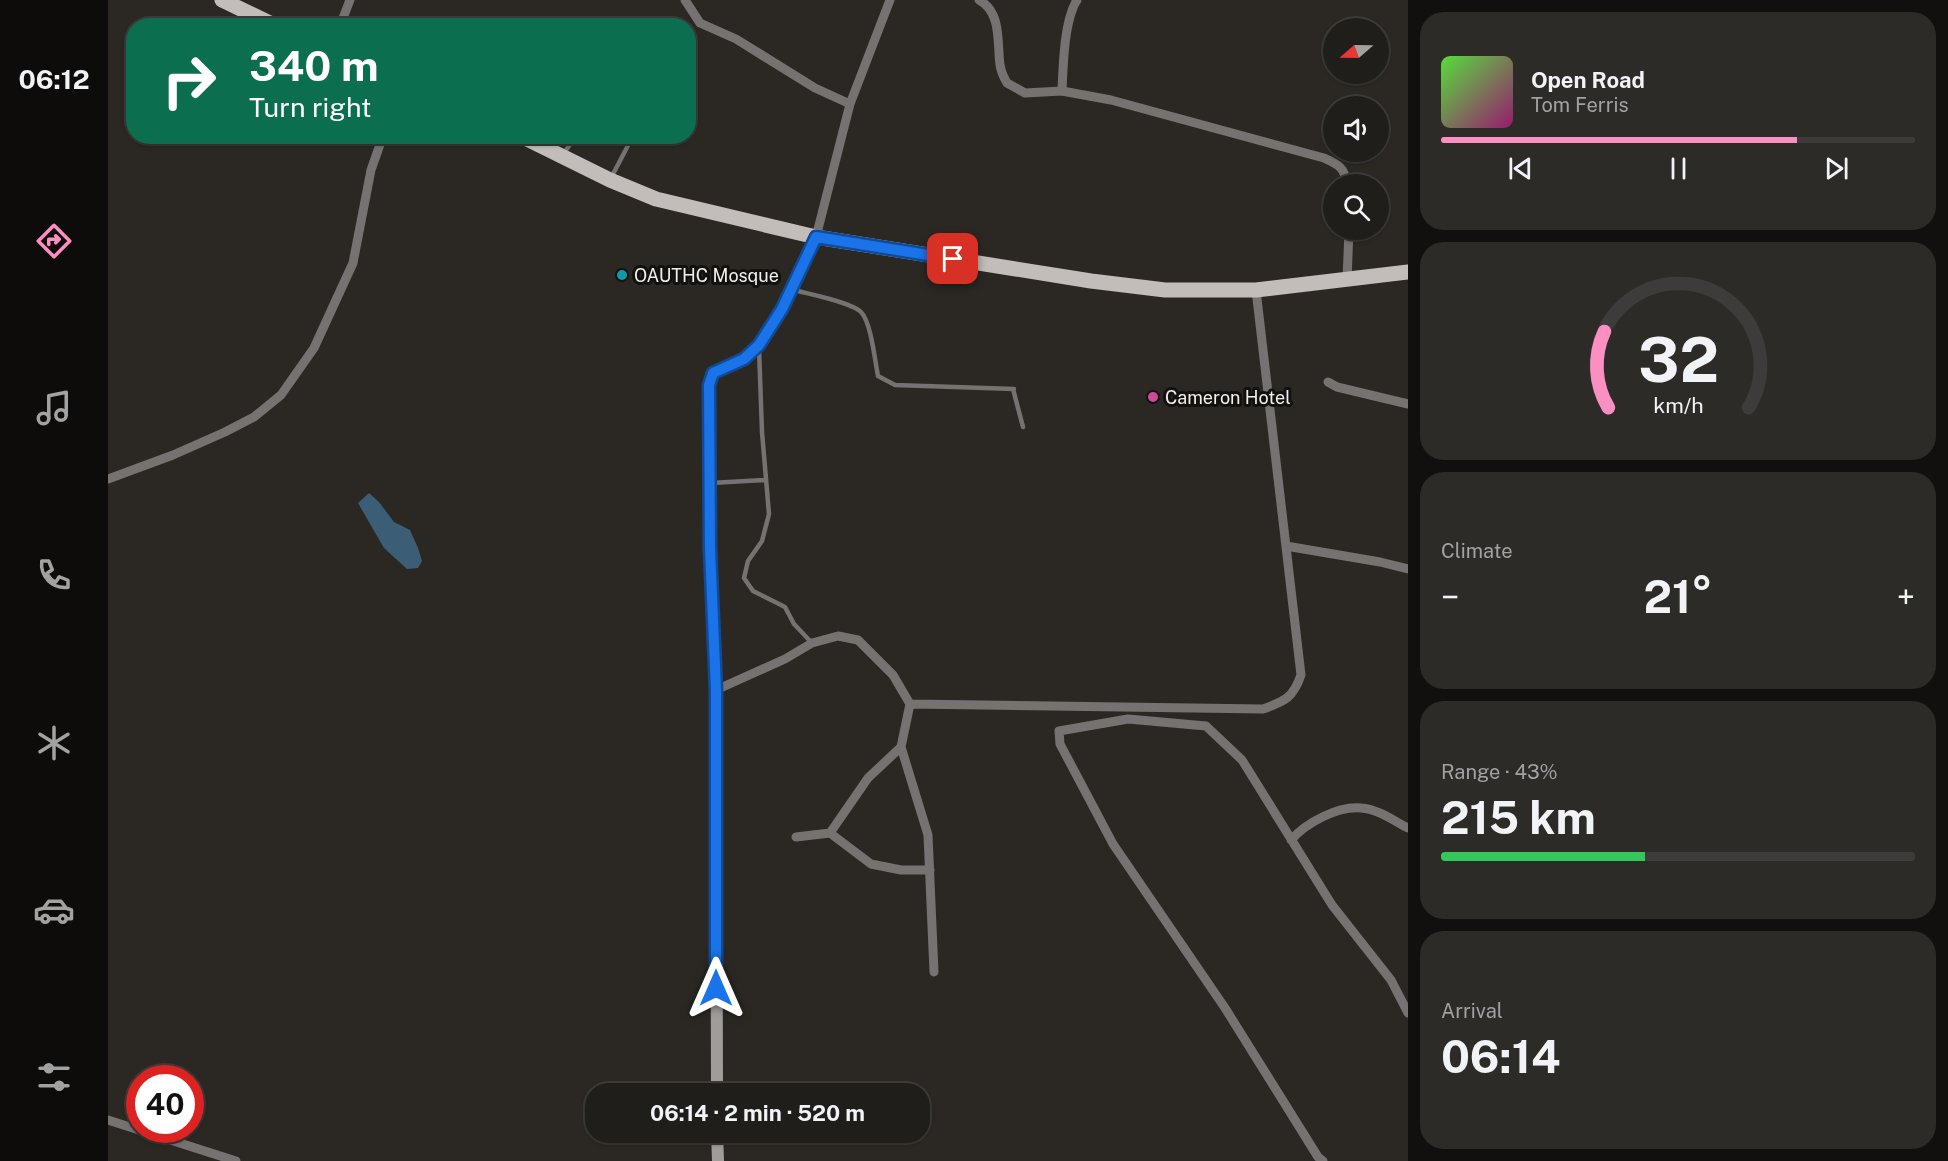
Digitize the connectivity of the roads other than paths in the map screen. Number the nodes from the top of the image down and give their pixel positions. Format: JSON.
{"nodes":[{"id":1,"x":222,"y":0,"type":"edge"},
{"id":2,"x":350,"y":0,"type":"edge"},
{"id":3,"x":685,"y":0,"type":"edge"},
{"id":4,"x":890,"y":0,"type":"edge"},
{"id":5,"x":979,"y":0,"type":"edge"},
{"id":6,"x":1077,"y":0,"type":"edge"},
{"id":7,"x":259,"y":18,"type":"edge"},
{"id":8,"x":343,"y":18,"type":"edge"},
{"id":9,"x":1062,"y":91,"type":"junction"},
{"id":10,"x":850,"y":104,"type":"junction"},
{"id":11,"x":380,"y":144,"type":"edge"},
{"id":12,"x":538,"y":144,"type":"edge"},
{"id":13,"x":570,"y":144,"type":"edge"},
{"id":14,"x":629,"y":144,"type":"edge"},
{"id":15,"x":562,"y":155,"type":"junction"},
{"id":16,"x":1346,"y":174,"type":"edge"},
{"id":17,"x":610,"y":180,"type":"junction"},
{"id":18,"x":816,"y":237,"type":"junction"},
{"id":19,"x":1349,"y":240,"type":"edge"},
{"id":20,"x":1408,"y":272,"type":"edge"},
{"id":21,"x":1347,"y":280,"type":"junction"},
{"id":22,"x":791,"y":289,"type":"junction"},
{"id":23,"x":1256,"y":290,"type":"junction"},
{"id":24,"x":759,"y":345,"type":"junction"},
{"id":25,"x":1328,"y":382,"type":"dead end"},
{"id":26,"x":1408,"y":404,"type":"edge"},
{"id":27,"x":1023,"y":427,"type":"dead end"},
{"id":28,"x":108,"y":479,"type":"edge"},
{"id":29,"x":766,"y":480,"type":"junction"},
{"id":30,"x":709,"y":483,"type":"junction"},
{"id":31,"x":1286,"y":546,"type":"junction"},
{"id":32,"x":1408,"y":569,"type":"edge"},
{"id":33,"x":812,"y":643,"type":"junction"},
{"id":34,"x":716,"y":690,"type":"junction"},
{"id":35,"x":910,"y":704,"type":"junction"},
{"id":36,"x":902,"y":747,"type":"junction"},
{"id":37,"x":1408,"y":828,"type":"edge"},
{"id":38,"x":830,"y":833,"type":"junction"},
{"id":39,"x":796,"y":837,"type":"dead end"},
{"id":40,"x":1291,"y":840,"type":"junction"},
{"id":41,"x":930,"y":870,"type":"junction"},
{"id":42,"x":934,"y":972,"type":"dead end"},
{"id":43,"x":1408,"y":1013,"type":"edge"},
{"id":44,"x":717,"y":1083,"type":"edge"},
{"id":45,"x":108,"y":1120,"type":"edge"},
{"id":46,"x":717,"y":1143,"type":"edge"},
{"id":47,"x":236,"y":1161,"type":"edge"},
{"id":48,"x":718,"y":1161,"type":"edge"},
{"id":49,"x":1323,"y":1161,"type":"edge"}],
"edges":[{"from":1,"to":7,"type":"main road"},
{"from":2,"to":8,"type":"street"},
{"from":3,"to":10,"type":"street"},
{"from":4,"to":10,"type":"street"},
{"from":5,"to":9,"type":"street"},
{"from":6,"to":9,"type":"street"},
{"from":9,"to":16,"type":"street"},
{"from":10,"to":18,"type":"street"},
{"from":11,"to":28,"type":"street"},
{"from":12,"to":15,"type":"main road"},
{"from":13,"to":15,"type":"lane"},
{"from":14,"to":17,"type":"lane"},
{"from":15,"to":17,"type":"main road"},
{"from":17,"to":18,"type":"main road"},
{"from":18,"to":22,"type":"street"},
{"from":18,"to":23,"type":"main road"},
{"from":19,"to":21,"type":"street"},
{"from":20,"to":21,"type":"main road"},
{"from":21,"to":23,"type":"main road"},
{"from":22,"to":24,"type":"street"},
{"from":22,"to":27,"type":"lane"},
{"from":23,"to":31,"type":"street"},
{"from":24,"to":29,"type":"lane"},
{"from":24,"to":30,"type":"street"},
{"from":25,"to":26,"type":"street"},
{"from":29,"to":30,"type":"lane"},
{"from":29,"to":33,"type":"lane"},
{"from":30,"to":34,"type":"street"},
{"from":31,"to":32,"type":"street"},
{"from":31,"to":35,"type":"street"},
{"from":33,"to":34,"type":"street"},
{"from":33,"to":35,"type":"street"},
{"from":34,"to":44,"type":"street"},
{"from":35,"to":36,"type":"street"},
{"from":36,"to":38,"type":"street"},
{"from":36,"to":41,"type":"street"},
{"from":37,"to":40,"type":"street"},
{"from":38,"to":39,"type":"street"},
{"from":38,"to":41,"type":"street"},
{"from":40,"to":43,"type":"street"},
{"from":40,"to":49,"type":"street"},
{"from":41,"to":42,"type":"street"},
{"from":45,"to":47,"type":"street"},
{"from":46,"to":48,"type":"street"}]}
